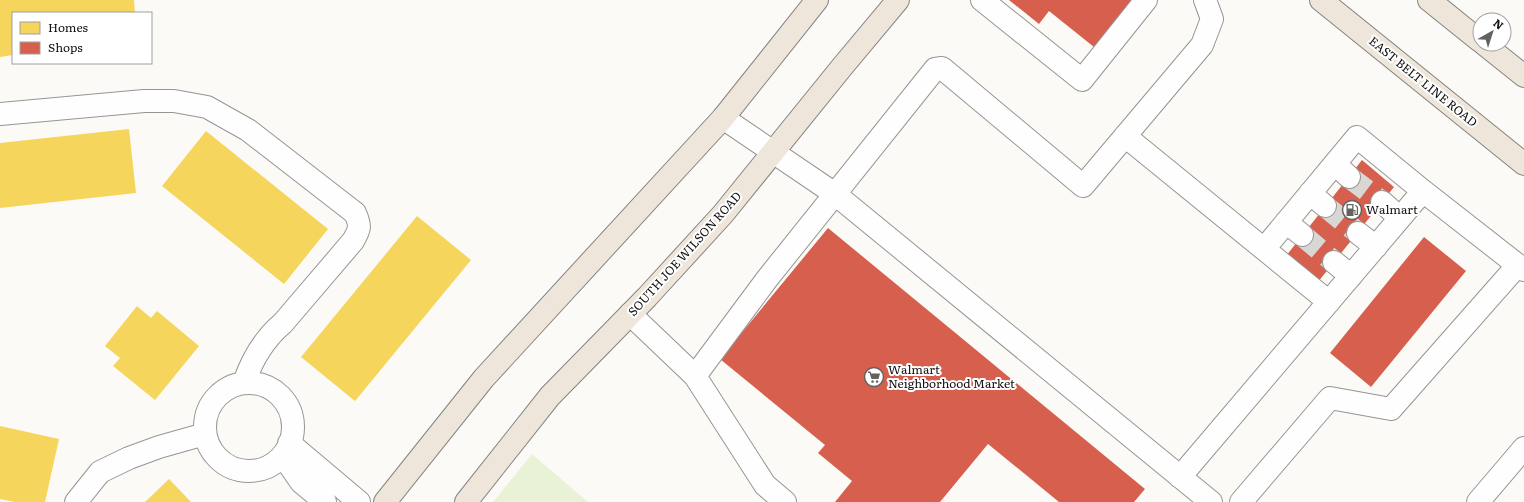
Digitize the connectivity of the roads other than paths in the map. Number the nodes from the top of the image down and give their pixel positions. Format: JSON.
{"nodes":[{"id":1,"x":817,"y":0,"type":"edge"},
{"id":2,"x":898,"y":0,"type":"edge"},
{"id":3,"x":1146,"y":0,"type":"edge"},
{"id":4,"x":1205,"y":0,"type":"edge"},
{"id":5,"x":1321,"y":0,"type":"edge"},
{"id":6,"x":1429,"y":0,"type":"edge"},
{"id":7,"x":987,"y":2,"type":"edge"},
{"id":8,"x":1472,"y":35,"type":"edge"},
{"id":9,"x":1494,"y":52,"type":"edge"},
{"id":10,"x":1524,"y":76,"type":"edge"},
{"id":11,"x":0,"y":114,"type":"edge"},
{"id":12,"x":723,"y":118,"type":"junction"},
{"id":13,"x":1125,"y":136,"type":"junction"},
{"id":14,"x":773,"y":152,"type":"junction"},
{"id":15,"x":1524,"y":164,"type":"edge"},
{"id":16,"x":1423,"y":191,"type":"junction"},
{"id":17,"x":835,"y":194,"type":"junction"},
{"id":18,"x":1382,"y":202,"type":"tunnel mouth"},
{"id":19,"x":1400,"y":218,"type":"junction"},
{"id":20,"x":1358,"y":233,"type":"tunnel mouth"},
{"id":21,"x":1376,"y":247,"type":"junction"},
{"id":22,"x":1264,"y":249,"type":"junction"},
{"id":23,"x":1334,"y":262,"type":"tunnel mouth"},
{"id":24,"x":1521,"y":268,"type":"edge"},
{"id":25,"x":1352,"y":276,"type":"junction"},
{"id":26,"x":1330,"y":302,"type":"junction"},
{"id":27,"x":630,"y":314,"type":"junction"},
{"id":28,"x":695,"y":376,"type":"junction"},
{"id":29,"x":244,"y":383,"type":"junction"},
{"id":30,"x":205,"y":434,"type":"junction"},
{"id":31,"x":1524,"y":448,"type":"edge"},
{"id":32,"x":286,"y":449,"type":"junction"},
{"id":33,"x":1180,"y":477,"type":"junction"},
{"id":34,"x":76,"y":502,"type":"edge"},
{"id":35,"x":325,"y":502,"type":"edge"},
{"id":36,"x":359,"y":502,"type":"edge"},
{"id":37,"x":385,"y":502,"type":"edge"},
{"id":38,"x":466,"y":502,"type":"edge"},
{"id":39,"x":785,"y":502,"type":"edge"},
{"id":40,"x":1210,"y":502,"type":"edge"},
{"id":41,"x":1241,"y":502,"type":"edge"},
{"id":42,"x":1478,"y":502,"type":"edge"}],
"edges":[{"from":1,"to":12,"type":"main road"},
{"from":2,"to":14,"type":"main road","name":"SOUTH JOE WILSON ROAD"},
{"from":3,"to":7,"type":"lane"},
{"from":4,"to":13,"type":"lane"},
{"from":5,"to":15,"type":"main road","name":"EAST BELT LINE ROAD"},
{"from":6,"to":8,"type":"main road"},
{"from":9,"to":10,"type":"main road"},
{"from":11,"to":29,"type":"lane"},
{"from":12,"to":14,"type":"lane"},
{"from":12,"to":37,"type":"main road"},
{"from":13,"to":17,"type":"lane"},
{"from":13,"to":22,"type":"lane"},
{"from":14,"to":17,"type":"lane"},
{"from":14,"to":27,"type":"main road","name":"SOUTH JOE WILSON ROAD"},
{"from":16,"to":19,"type":"lane"},
{"from":16,"to":22,"type":"lane"},
{"from":16,"to":24,"type":"lane"},
{"from":17,"to":28,"type":"lane"},
{"from":17,"to":33,"type":"lane"},
{"from":18,"to":19,"type":"lane"},
{"from":19,"to":21,"type":"lane"},
{"from":20,"to":21,"type":"lane"},
{"from":21,"to":25,"type":"lane"},
{"from":22,"to":26,"type":"lane"},
{"from":23,"to":25,"type":"lane"},
{"from":24,"to":41,"type":"lane"},
{"from":25,"to":26,"type":"lane"},
{"from":26,"to":33,"type":"lane"},
{"from":27,"to":28,"type":"lane"},
{"from":27,"to":38,"type":"main road","name":"SOUTH JOE WILSON ROAD"},
{"from":28,"to":39,"type":"lane"},
{"from":29,"to":30,"type":"lane"},
{"from":29,"to":32,"type":"lane"},
{"from":30,"to":32,"type":"lane"},
{"from":30,"to":34,"type":"lane"},
{"from":31,"to":42,"type":"lane"},
{"from":32,"to":35,"type":"lane"},
{"from":32,"to":36,"type":"lane"},
{"from":33,"to":40,"type":"lane"}]}
